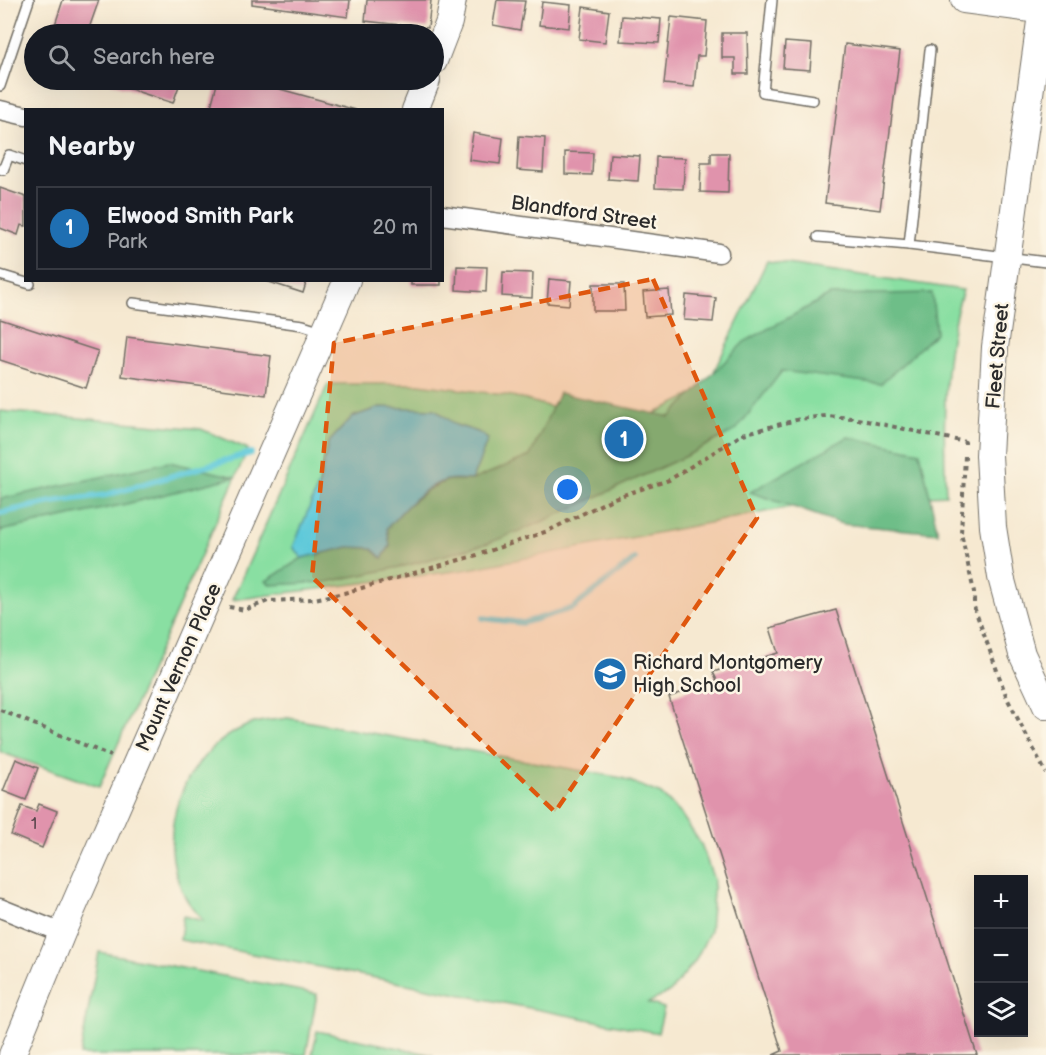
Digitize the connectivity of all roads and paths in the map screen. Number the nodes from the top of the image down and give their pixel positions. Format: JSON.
{"nodes":[{"id":1,"x":29,"y":0,"type":"edge"},
{"id":2,"x":453,"y":0,"type":"edge"},
{"id":3,"x":772,"y":0,"type":"edge"},
{"id":4,"x":964,"y":0,"type":"edge"},
{"id":5,"x":1043,"y":7,"type":"edge"},
{"id":6,"x":444,"y":35,"type":"edge"},
{"id":7,"x":930,"y":50,"type":"dead end"},
{"id":8,"x":0,"y":86,"type":"edge"},
{"id":9,"x":423,"y":90,"type":"edge"},
{"id":10,"x":813,"y":100,"type":"dead end"},
{"id":11,"x":416,"y":108,"type":"edge"},
{"id":12,"x":0,"y":110,"type":"edge"},
{"id":13,"x":24,"y":116,"type":"edge"},
{"id":14,"x":24,"y":160,"type":"edge"},
{"id":15,"x":0,"y":169,"type":"edge"},
{"id":16,"x":444,"y":215,"type":"edge"},
{"id":17,"x":818,"y":237,"type":"dead end"},
{"id":18,"x":909,"y":245,"type":"junction"},
{"id":19,"x":719,"y":253,"type":"dead end"},
{"id":20,"x":1007,"y":257,"type":"junction"},
{"id":21,"x":1046,"y":262,"type":"edge"},
{"id":22,"x":0,"y":275,"type":"edge"},
{"id":23,"x":345,"y":282,"type":"edge"},
{"id":24,"x":30,"y":284,"type":"dead end"},
{"id":25,"x":133,"y":303,"type":"dead end"},
{"id":26,"x":324,"y":332,"type":"junction"},
{"id":27,"x":228,"y":607,"type":"dead end"},
{"id":28,"x":1046,"y":706,"type":"edge"},
{"id":29,"x":0,"y":710,"type":"edge"},
{"id":30,"x":111,"y":756,"type":"dead end"},
{"id":31,"x":1046,"y":773,"type":"edge"},
{"id":32,"x":0,"y":908,"type":"edge"},
{"id":33,"x":62,"y":933,"type":"junction"},
{"id":34,"x":12,"y":1055,"type":"edge"}],
"edges":[{"from":1,"to":8,"type":"lane"},
{"from":2,"to":6,"type":"street"},
{"from":3,"to":10,"type":"lane"},
{"from":4,"to":5,"type":"street"},
{"from":5,"to":20,"type":"street","name":"Fleet Street"},
{"from":7,"to":18,"type":"lane"},
{"from":9,"to":11,"type":"street"},
{"from":12,"to":13,"type":"street"},
{"from":14,"to":15,"type":"lane"},
{"from":16,"to":19,"type":"street","name":"Blandford Street"},
{"from":17,"to":18,"type":"lane"},
{"from":18,"to":20,"type":"lane"},
{"from":20,"to":21,"type":"lane"},
{"from":20,"to":28,"type":"street","name":"Fleet Street"},
{"from":22,"to":24,"type":"lane"},
{"from":23,"to":26,"type":"street","name":"Mount Vernon Place"},
{"from":25,"to":26,"type":"lane"},
{"from":26,"to":33,"type":"street","name":"Mount Vernon Place"},
{"from":27,"to":31,"type":"path"},
{"from":29,"to":30,"type":"path"},
{"from":32,"to":33,"type":"street"},
{"from":33,"to":34,"type":"street","name":"Mount Vernon Place"}]}
